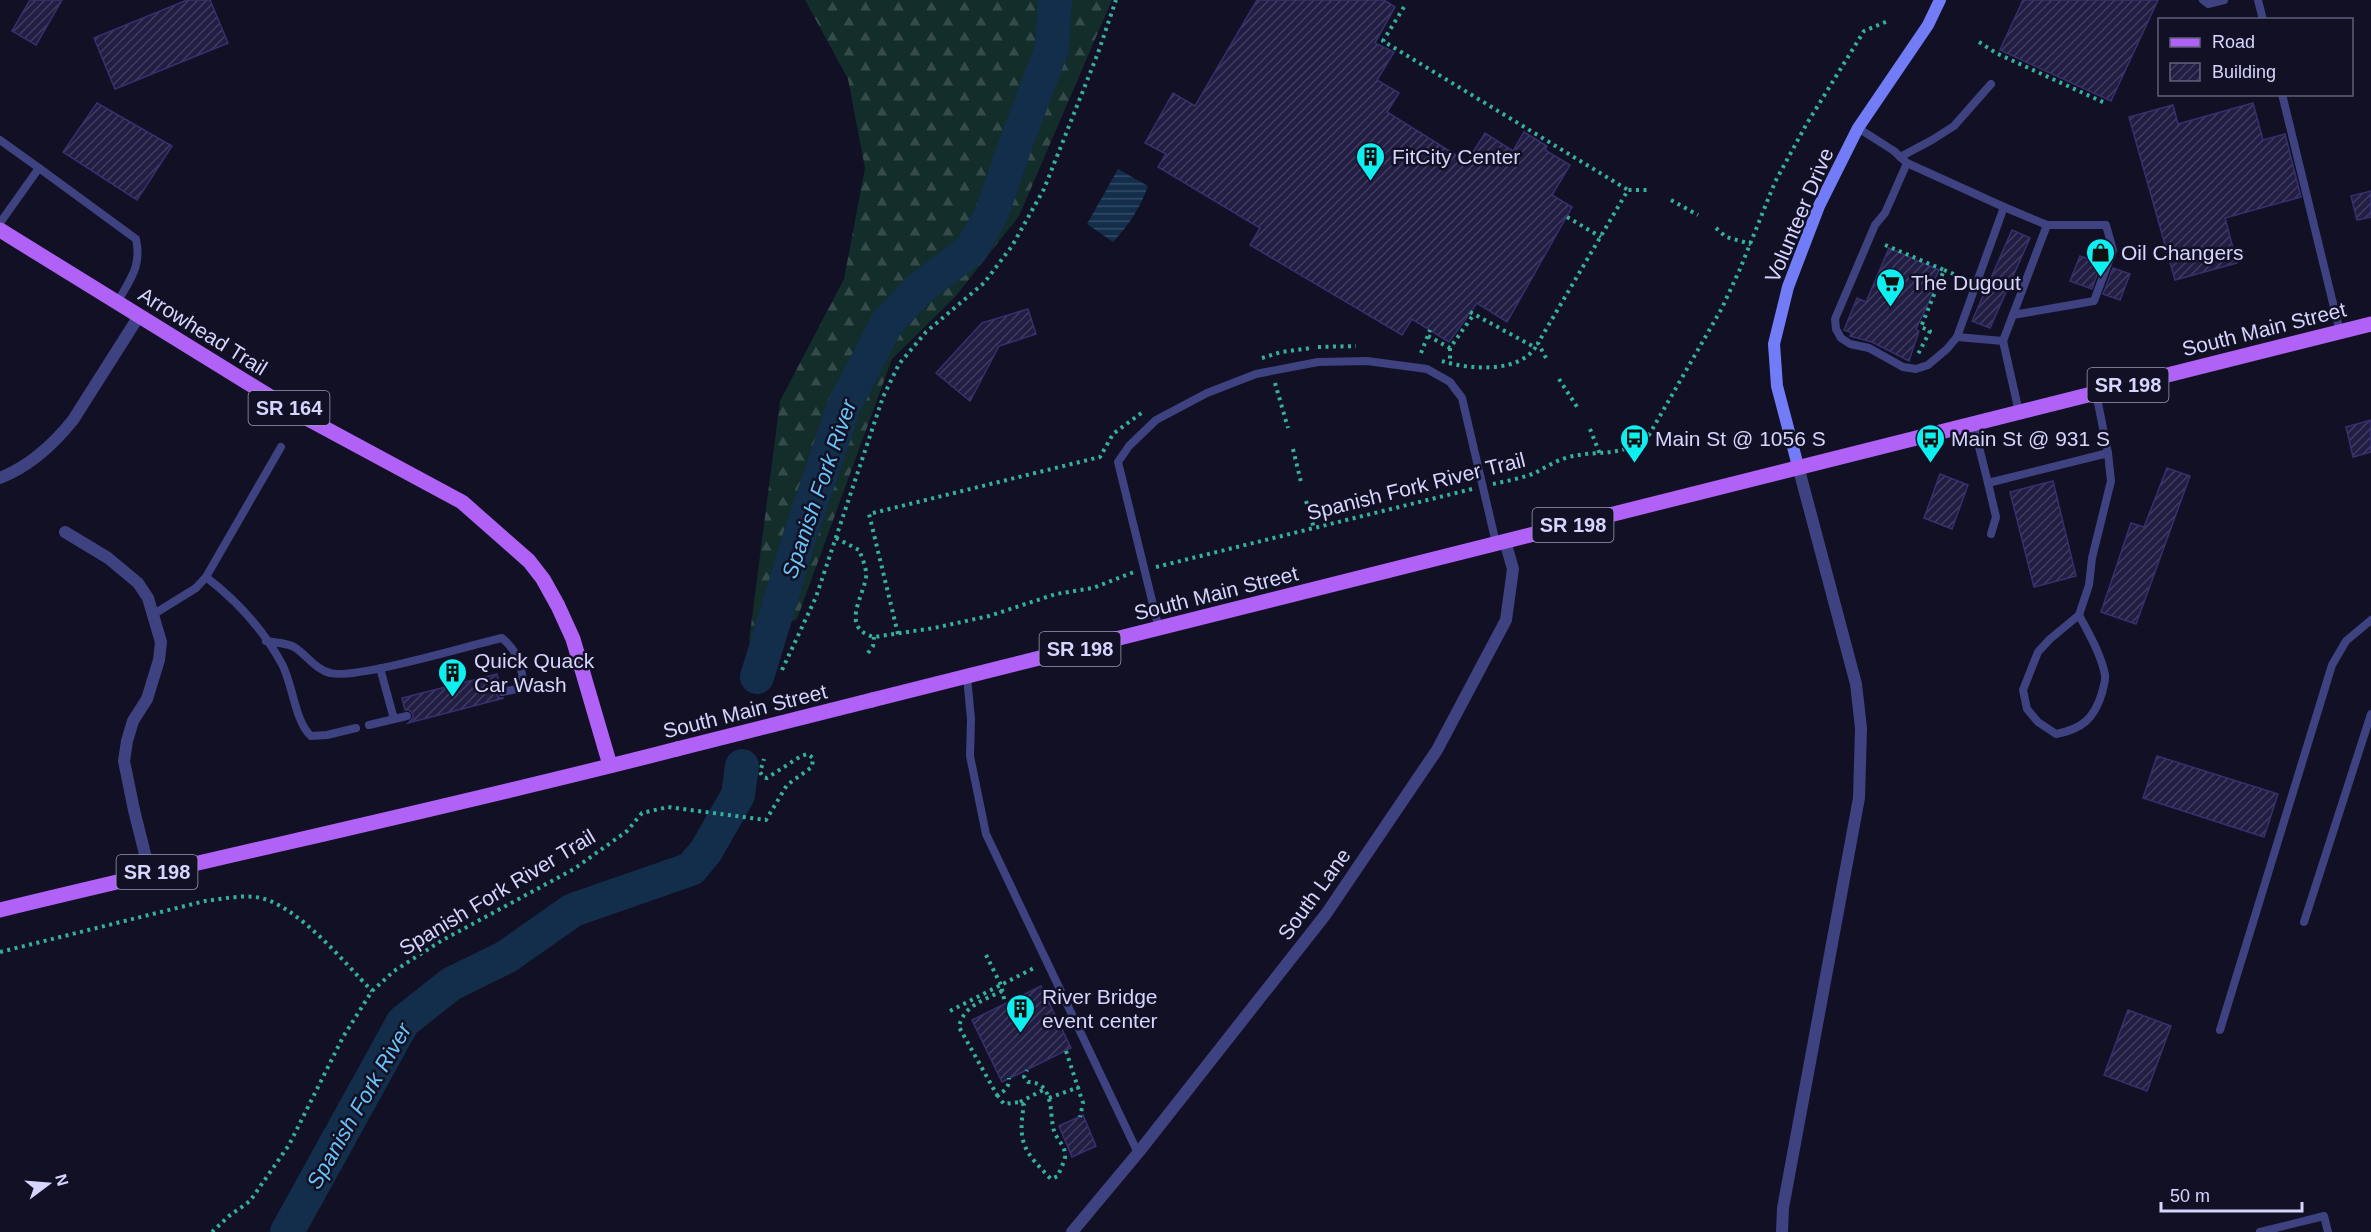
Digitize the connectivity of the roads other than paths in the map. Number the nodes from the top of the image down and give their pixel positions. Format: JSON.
{"nodes":[{"id":1,"x":1940,"y":0,"type":"edge"},
{"id":2,"x":2203,"y":0,"type":"edge"},
{"id":3,"x":2224,"y":0,"type":"edge"},
{"id":4,"x":2258,"y":0,"type":"edge"},
{"id":5,"x":2262,"y":18,"type":"edge"},
{"id":6,"x":1991,"y":84,"type":"dead end"},
{"id":7,"x":2282,"y":96,"type":"edge"},
{"id":8,"x":1858,"y":128,"type":"junction"},
{"id":9,"x":0,"y":140,"type":"edge"},
{"id":10,"x":1904,"y":160,"type":"junction"},
{"id":11,"x":39,"y":168,"type":"junction"},
{"id":12,"x":2004,"y":207,"type":"junction"},
{"id":13,"x":0,"y":223,"type":"edge"},
{"id":14,"x":2047,"y":225,"type":"junction"},
{"id":15,"x":0,"y":230,"type":"edge"},
{"id":16,"x":117,"y":303,"type":"junction"},
{"id":17,"x":2013,"y":315,"type":"junction"},
{"id":18,"x":139,"y":316,"type":"junction"},
{"id":19,"x":2371,"y":324,"type":"edge"},
{"id":20,"x":2340,"y":332,"type":"junction"},
{"id":21,"x":1957,"y":337,"type":"junction"},
{"id":22,"x":2003,"y":341,"type":"junction"},
{"id":23,"x":2096,"y":393,"type":"junction"},
{"id":24,"x":2019,"y":412,"type":"junction"},
{"id":25,"x":1973,"y":423,"type":"junction"},
{"id":26,"x":281,"y":447,"type":"dead end"},
{"id":27,"x":2108,"y":453,"type":"junction"},
{"id":28,"x":1798,"y":466,"type":"junction"},
{"id":29,"x":0,"y":478,"type":"edge"},
{"id":30,"x":1988,"y":483,"type":"junction"},
{"id":31,"x":65,"y":532,"type":"dead end"},
{"id":32,"x":1991,"y":534,"type":"dead end"},
{"id":33,"x":1501,"y":542,"type":"junction"},
{"id":34,"x":206,"y":577,"type":"junction"},
{"id":35,"x":154,"y":614,"type":"junction"},
{"id":36,"x":2079,"y":615,"type":"junction"},
{"id":37,"x":2371,"y":620,"type":"edge"},
{"id":38,"x":1159,"y":629,"type":"junction"},
{"id":39,"x":267,"y":641,"type":"junction"},
{"id":40,"x":380,"y":668,"type":"junction"},
{"id":41,"x":967,"y":677,"type":"junction"},
{"id":42,"x":502,"y":692,"type":"dead end"},
{"id":43,"x":2371,"y":714,"type":"edge"},
{"id":44,"x":407,"y":716,"type":"dead end"},
{"id":45,"x":394,"y":719,"type":"junction"},
{"id":46,"x":369,"y":725,"type":"dead end"},
{"id":47,"x":356,"y":728,"type":"dead end"},
{"id":48,"x":610,"y":765,"type":"junction"},
{"id":49,"x":150,"y":874,"type":"junction"},
{"id":50,"x":0,"y":910,"type":"edge"},
{"id":51,"x":2304,"y":922,"type":"dead end"},
{"id":52,"x":2220,"y":1030,"type":"dead end"},
{"id":53,"x":1138,"y":1153,"type":"junction"},
{"id":54,"x":1072,"y":1232,"type":"edge"},
{"id":55,"x":1782,"y":1232,"type":"edge"},
{"id":56,"x":2260,"y":1232,"type":"edge"},
{"id":57,"x":2328,"y":1232,"type":"edge"}],
"edges":[{"from":1,"to":8,"type":"street","name":"Volunteer Drive"},
{"from":2,"to":3,"type":"lane"},
{"from":4,"to":5,"type":"lane"},
{"from":6,"to":10,"type":"lane"},
{"from":7,"to":20,"type":"lane"},
{"from":8,"to":10,"type":"lane"},
{"from":8,"to":28,"type":"street","name":"Volunteer Drive"},
{"from":9,"to":11,"type":"lane"},
{"from":10,"to":12,"type":"lane"},
{"from":10,"to":21,"type":"lane"},
{"from":11,"to":13,"type":"lane"},
{"from":11,"to":16,"type":"lane"},
{"from":12,"to":14,"type":"lane"},
{"from":12,"to":21,"type":"lane"},
{"from":14,"to":17,"type":"lane"},
{"from":14,"to":17,"type":"lane"},
{"from":15,"to":16,"type":"main road","name":"Arrowhead Trail","number":"SR 164"},
{"from":16,"to":18,"type":"main road","name":"Arrowhead Trail","number":"SR 164"},
{"from":17,"to":22,"type":"lane"},
{"from":18,"to":29,"type":"street"},
{"from":18,"to":48,"type":"main road","name":"Arrowhead Trail","number":"SR 164"},
{"from":19,"to":20,"type":"main road","name":"South Main Street","number":"SR 198"},
{"from":20,"to":23,"type":"main road","name":"South Main Street","number":"SR 198"},
{"from":21,"to":22,"type":"lane"},
{"from":22,"to":24,"type":"lane"},
{"from":23,"to":24,"type":"main road","name":"South Main Street","number":"SR 198"},
{"from":23,"to":27,"type":"lane"},
{"from":24,"to":25,"type":"main road","name":"South Main Street","number":"SR 198"},
{"from":25,"to":28,"type":"main road","name":"South Main Street","number":"SR 198"},
{"from":25,"to":30,"type":"lane"},
{"from":26,"to":34,"type":"lane"},
{"from":27,"to":30,"type":"lane"},
{"from":27,"to":36,"type":"lane"},
{"from":28,"to":33,"type":"main road","name":"South Main Street","number":"SR 198"},
{"from":28,"to":55,"type":"street"},
{"from":30,"to":32,"type":"lane"},
{"from":31,"to":35,"type":"street"},
{"from":33,"to":38,"type":"main road","name":"South Main Street","number":"SR 198"},
{"from":33,"to":38,"type":"lane"},
{"from":33,"to":53,"type":"street","name":"South Lane"},
{"from":34,"to":35,"type":"lane"},
{"from":34,"to":39,"type":"lane"},
{"from":35,"to":49,"type":"street"},
{"from":36,"to":36,"type":"lane"},
{"from":37,"to":52,"type":"lane"},
{"from":38,"to":41,"type":"main road","name":"South Main Street","number":"SR 198"},
{"from":39,"to":40,"type":"lane"},
{"from":39,"to":47,"type":"lane"},
{"from":40,"to":42,"type":"lane"},
{"from":40,"to":45,"type":"lane"},
{"from":41,"to":48,"type":"main road","name":"South Main Street","number":"SR 198","bridge":true},
{"from":41,"to":53,"type":"lane"},
{"from":43,"to":51,"type":"lane"},
{"from":44,"to":45,"type":"lane"},
{"from":45,"to":46,"type":"lane"},
{"from":48,"to":49,"type":"main road","name":"South Main Street","number":"SR 198"},
{"from":49,"to":50,"type":"main road","name":"South Main Street","number":"SR 198"},
{"from":53,"to":54,"type":"street","name":"South Lane"},
{"from":56,"to":57,"type":"lane"}]}
